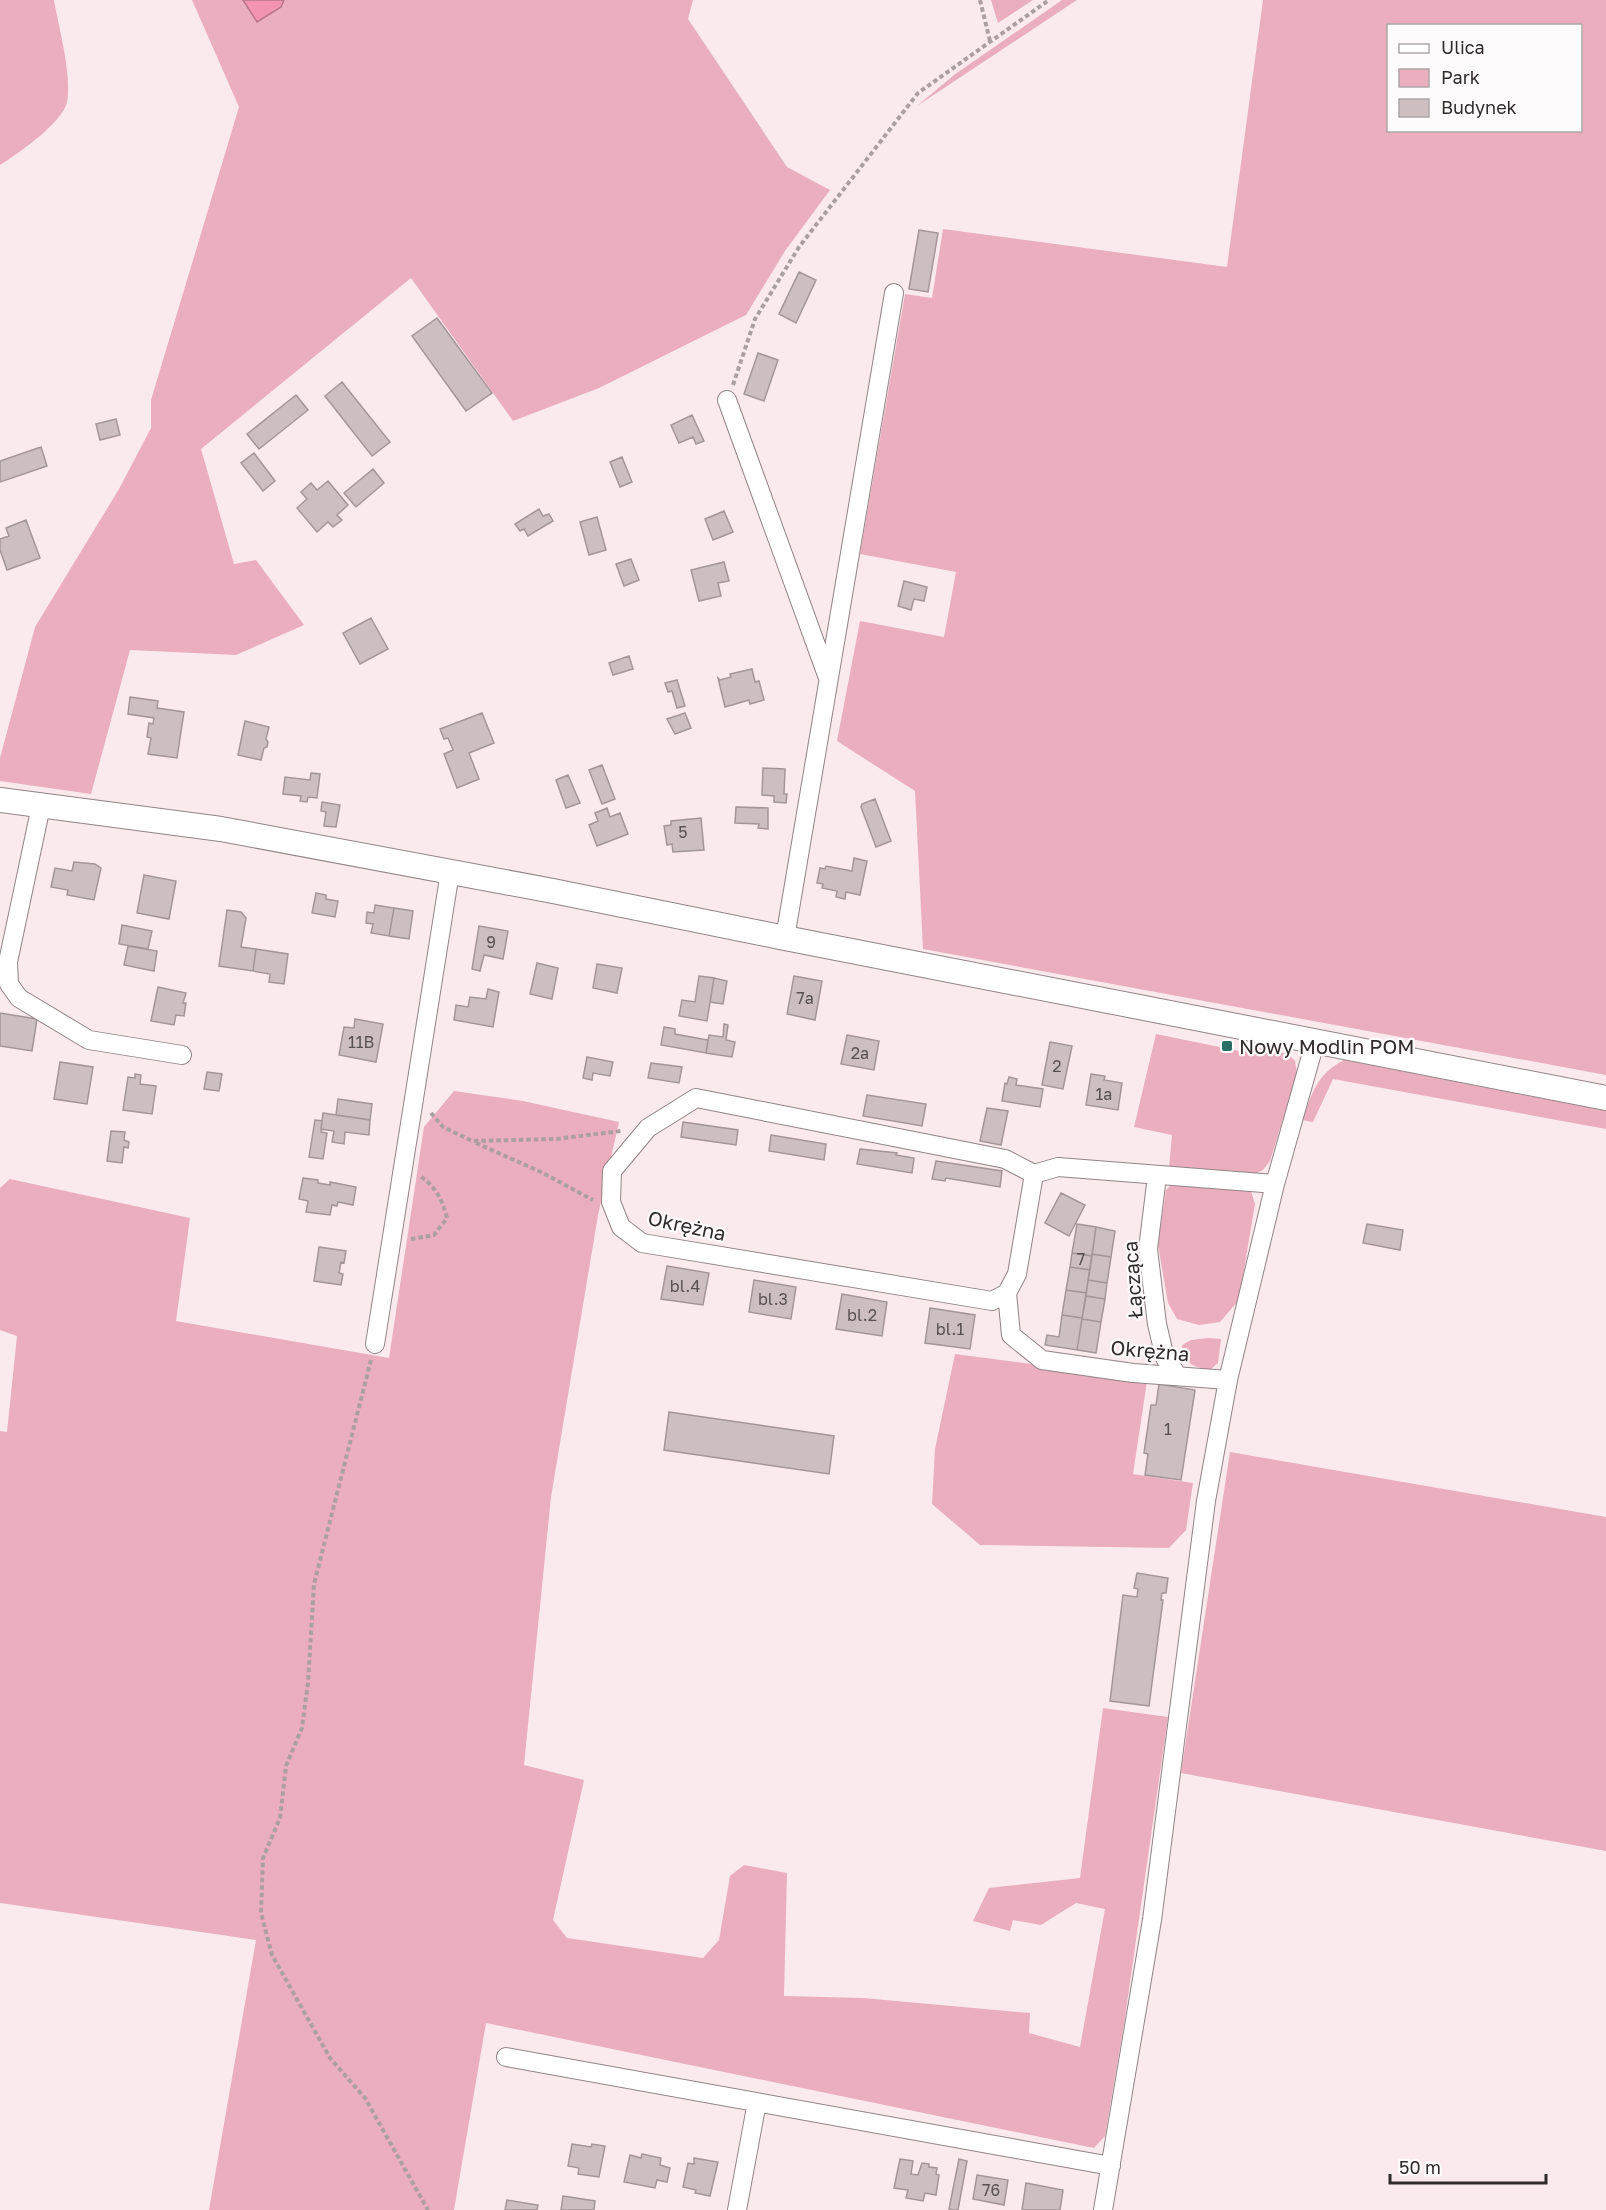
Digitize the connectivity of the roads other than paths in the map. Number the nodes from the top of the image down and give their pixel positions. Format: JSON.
{"nodes":[{"id":1,"x":894,"y":293,"type":"dead end"},
{"id":2,"x":727,"y":400,"type":"road end"},
{"id":3,"x":829,"y":680,"type":"junction"},
{"id":4,"x":0,"y":800,"type":"edge"},
{"id":5,"x":41,"y":806,"type":"junction"},
{"id":6,"x":450,"y":872,"type":"junction"},
{"id":7,"x":785,"y":938,"type":"junction"},
{"id":8,"x":1315,"y":1042,"type":"junction"},
{"id":9,"x":182,"y":1055,"type":"dead end"},
{"id":10,"x":1606,"y":1098,"type":"edge"},
{"id":11,"x":1034,"y":1174,"type":"junction"},
{"id":12,"x":1157,"y":1176,"type":"junction"},
{"id":13,"x":1275,"y":1184,"type":"junction"},
{"id":14,"x":1007,"y":1293,"type":"junction"},
{"id":15,"x":375,"y":1344,"type":"road end"},
{"id":16,"x":1178,"y":1376,"type":"junction"},
{"id":17,"x":1228,"y":1380,"type":"junction"},
{"id":18,"x":506,"y":2057,"type":"dead end"},
{"id":19,"x":757,"y":2102,"type":"junction"},
{"id":20,"x":1111,"y":2166,"type":"junction"},
{"id":21,"x":737,"y":2210,"type":"edge"},
{"id":22,"x":1103,"y":2210,"type":"edge"}],
"edges":[{"from":1,"to":3,"type":"street"},
{"from":2,"to":3,"type":"street"},
{"from":3,"to":7,"type":"street"},
{"from":4,"to":5,"type":"street"},
{"from":5,"to":6,"type":"street"},
{"from":5,"to":9,"type":"street"},
{"from":6,"to":7,"type":"street"},
{"from":6,"to":15,"type":"street"},
{"from":7,"to":8,"type":"street"},
{"from":8,"to":10,"type":"street"},
{"from":8,"to":13,"type":"street"},
{"from":11,"to":12,"type":"street"},
{"from":11,"to":14,"type":"street","name":"Okrężna"},
{"from":11,"to":14,"type":"street","name":"Okrężna"},
{"from":12,"to":13,"type":"street"},
{"from":12,"to":16,"type":"street","name":"Łącząca"},
{"from":13,"to":17,"type":"street"},
{"from":14,"to":16,"type":"street","name":"Okrężna"},
{"from":16,"to":17,"type":"street","name":"Okrężna"},
{"from":17,"to":20,"type":"street"},
{"from":18,"to":19,"type":"street"},
{"from":19,"to":20,"type":"street"},
{"from":19,"to":21,"type":"street"},
{"from":20,"to":22,"type":"street"}]}
